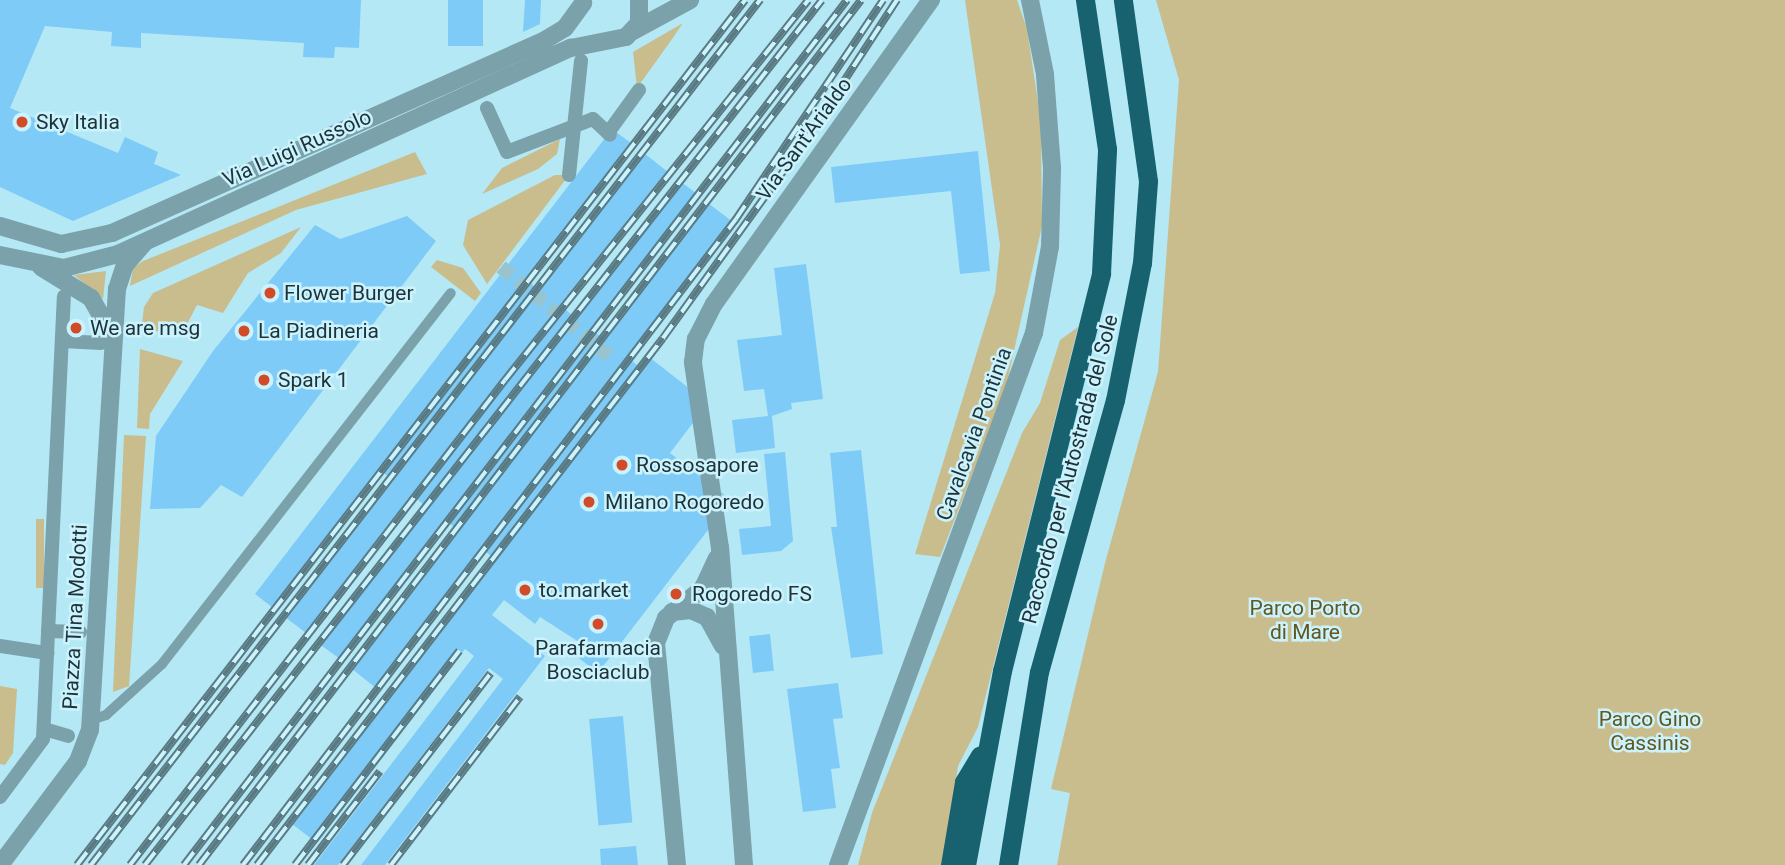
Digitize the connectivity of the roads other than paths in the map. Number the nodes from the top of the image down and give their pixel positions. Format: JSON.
{"nodes":[{"id":1,"x":639,"y":0,"type":"edge"},
{"id":2,"x":690,"y":0,"type":"edge"},
{"id":3,"x":931,"y":0,"type":"edge"},
{"id":4,"x":1030,"y":0,"type":"edge"},
{"id":5,"x":1085,"y":0,"type":"edge"},
{"id":6,"x":1123,"y":0,"type":"edge"},
{"id":7,"x":584,"y":1,"type":"edge"},
{"id":8,"x":634,"y":32,"type":"junction"},
{"id":9,"x":607,"y":40,"type":"junction"},
{"id":10,"x":581,"y":61,"type":"dead end"},
{"id":11,"x":639,"y":90,"type":"dead end"},
{"id":12,"x":487,"y":108,"type":"dead end"},
{"id":13,"x":572,"y":130,"type":"junction"},
{"id":14,"x":569,"y":175,"type":"dead end"},
{"id":15,"x":0,"y":226,"type":"edge"},
{"id":16,"x":145,"y":242,"type":"junction"},
{"id":17,"x":0,"y":255,"type":"edge"},
{"id":18,"x":41,"y":267,"type":"junction"},
{"id":19,"x":451,"y":293,"type":"dead end"},
{"id":20,"x":64,"y":296,"type":"dead end"},
{"id":21,"x":62,"y":341,"type":"junction"},
{"id":22,"x":107,"y":343,"type":"junction"},
{"id":23,"x":720,"y":548,"type":"junction"},
{"id":24,"x":672,"y":612,"type":"junction"},
{"id":25,"x":48,"y":631,"type":"junction"},
{"id":26,"x":80,"y":632,"type":"dead end"},
{"id":27,"x":0,"y":646,"type":"edge"},
{"id":28,"x":47,"y":653,"type":"junction"},
{"id":29,"x":726,"y":656,"type":"junction"},
{"id":30,"x":91,"y":720,"type":"junction"},
{"id":31,"x":44,"y":729,"type":"junction"},
{"id":32,"x":989,"y":731,"type":"junction"},
{"id":33,"x":68,"y":736,"type":"dead end"},
{"id":34,"x":0,"y":797,"type":"edge"},
{"id":35,"x":0,"y":864,"type":"edge"},
{"id":36,"x":677,"y":865,"type":"edge"},
{"id":37,"x":744,"y":865,"type":"edge"},
{"id":38,"x":838,"y":865,"type":"edge"},
{"id":39,"x":950,"y":865,"type":"edge"},
{"id":40,"x":966,"y":865,"type":"edge"},
{"id":41,"x":1008,"y":865,"type":"edge"}],
"edges":[{"from":1,"to":8,"type":"street"},
{"from":2,"to":8,"type":"street","name":"Via Luigi Russolo"},
{"from":3,"to":23,"type":"street","name":"Via Sant'Arialdo"},
{"from":4,"to":38,"type":"street","name":"Cavalcavia Pontinia"},
{"from":5,"to":32,"type":"highway","name":"Raccordo per l'Autostrada del Sole"},
{"from":6,"to":41,"type":"highway","name":"Raccordo per l'Autostrada del Sole"},
{"from":7,"to":9,"type":"street"},
{"from":7,"to":15,"type":"street","name":"Via Luigi Russolo"},
{"from":8,"to":9,"type":"street","name":"Via Luigi Russolo"},
{"from":9,"to":16,"type":"street","name":"Via Luigi Russolo"},
{"from":10,"to":13,"type":"street"},
{"from":11,"to":13,"type":"street"},
{"from":12,"to":13,"type":"street"},
{"from":13,"to":14,"type":"street"},
{"from":16,"to":18,"type":"street","name":"Via Luigi Russolo"},
{"from":16,"to":22,"type":"street","name":"Piazza Tina Modotti"},
{"from":17,"to":18,"type":"street","name":"Via Luigi Russolo"},
{"from":18,"to":22,"type":"street","name":"Piazza Tina Modotti"},
{"from":19,"to":30,"type":"lane"},
{"from":20,"to":21,"type":"street"},
{"from":21,"to":22,"type":"street"},
{"from":21,"to":25,"type":"street"},
{"from":22,"to":30,"type":"street","name":"Piazza Tina Modotti"},
{"from":23,"to":24,"type":"street"},
{"from":23,"to":29,"type":"street","name":"Via Sant'Arialdo"},
{"from":24,"to":29,"type":"street"},
{"from":24,"to":36,"type":"street"},
{"from":25,"to":26,"type":"street"},
{"from":25,"to":28,"type":"street"},
{"from":27,"to":28,"type":"street"},
{"from":28,"to":31,"type":"street"},
{"from":29,"to":37,"type":"street","name":"Via Sant'Arialdo"},
{"from":30,"to":35,"type":"street","name":"Piazza Tina Modotti"},
{"from":31,"to":33,"type":"street"},
{"from":31,"to":34,"type":"street"},
{"from":32,"to":39,"type":"highway"},
{"from":32,"to":40,"type":"highway","name":"Raccordo per l'Autostrada del Sole"}]}
